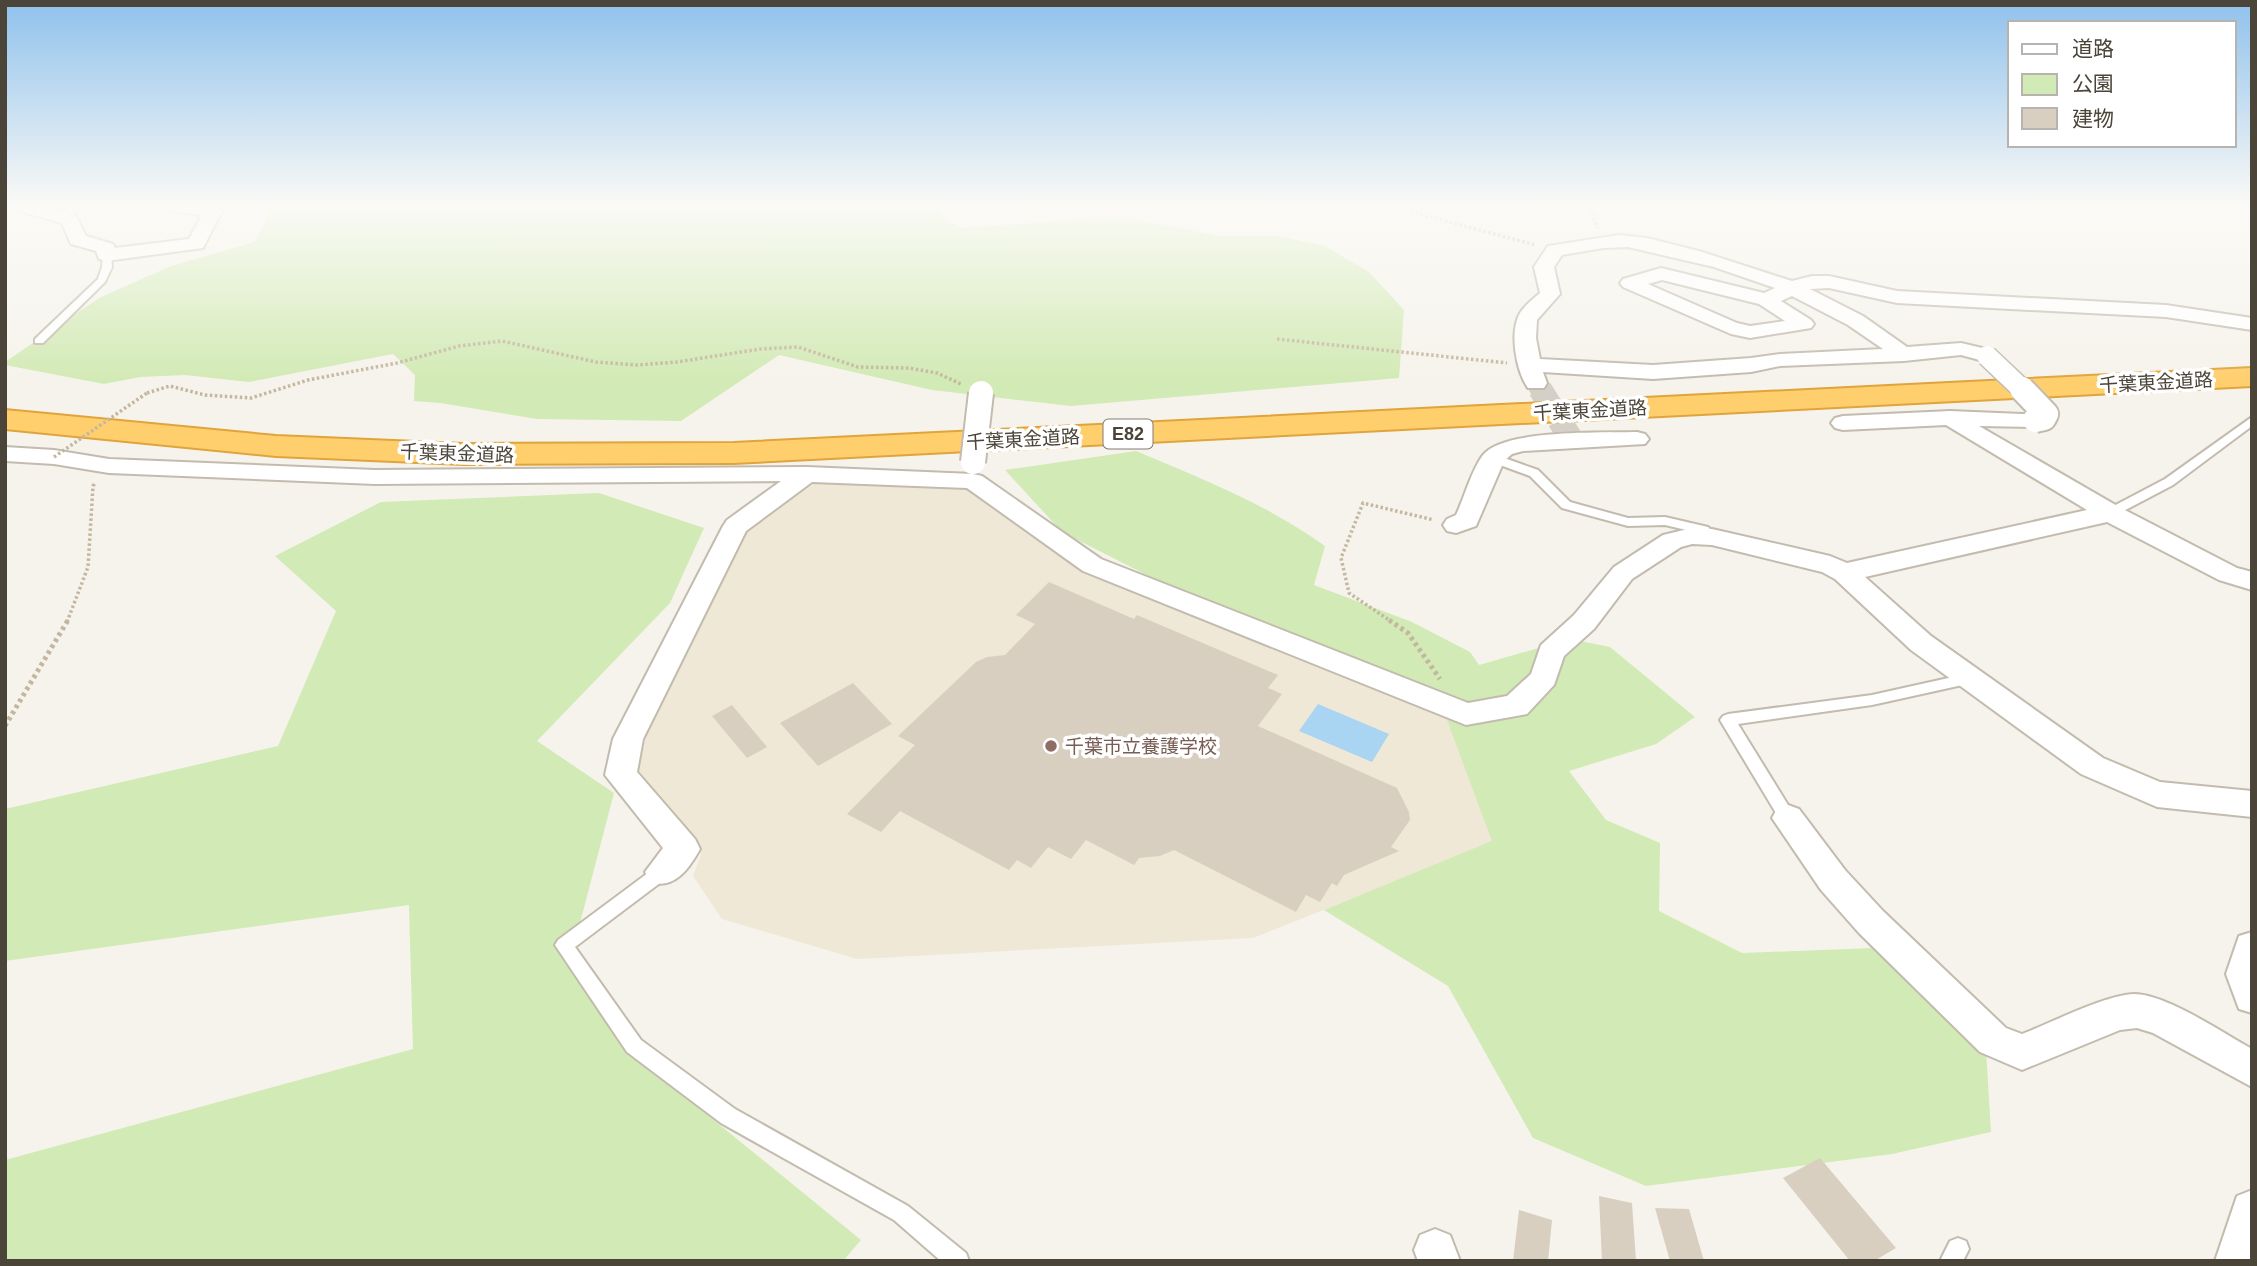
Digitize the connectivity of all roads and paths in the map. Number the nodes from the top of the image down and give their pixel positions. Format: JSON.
{"nodes":[{"id":1,"x":107,"y":263,"type":"edge"},
{"id":2,"x":1547,"y":263,"type":"edge"},
{"id":3,"x":1722,"y":263,"type":"edge"},
{"id":4,"x":1794,"y":287,"type":"junction"},
{"id":5,"x":1766,"y":299,"type":"junction"},
{"id":6,"x":2252,"y":324,"type":"edge"},
{"id":7,"x":1277,"y":339,"type":"dead end"},
{"id":8,"x":39,"y":341,"type":"dead end"},
{"id":9,"x":1904,"y":355,"type":"junction"},
{"id":10,"x":2252,"y":361,"type":"edge"},
{"id":11,"x":1533,"y":374,"type":"junction"},
{"id":12,"x":2252,"y":377,"type":"edge"},
{"id":13,"x":981,"y":393,"type":"joint"},
{"id":14,"x":5,"y":398,"type":"edge"},
{"id":15,"x":1951,"y":418,"type":"junction"},
{"id":16,"x":5,"y":419,"type":"edge"},
{"id":17,"x":2252,"y":420,"type":"edge"},
{"id":18,"x":1843,"y":423,"type":"dead end"},
{"id":19,"x":1637,"y":439,"type":"dead end"},
{"id":20,"x":5,"y":454,"type":"edge"},
{"id":21,"x":54,"y":457,"type":"junction"},
{"id":22,"x":1493,"y":458,"type":"junction"},
{"id":23,"x":109,"y":466,"type":"junction"},
{"id":24,"x":973,"y":472,"type":"junction"},
{"id":25,"x":807,"y":474,"type":"junction"},
{"id":26,"x":2110,"y":513,"type":"junction"},
{"id":27,"x":1456,"y":525,"type":"joint"},
{"id":28,"x":1712,"y":537,"type":"junction"},
{"id":29,"x":1844,"y":573,"type":"junction"},
{"id":30,"x":2251,"y":581,"type":"edge"},
{"id":31,"x":1971,"y":678,"type":"junction"},
{"id":32,"x":1466,"y":714,"type":"junction"},
{"id":33,"x":5,"y":726,"type":"edge"},
{"id":34,"x":2252,"y":804,"type":"edge"},
{"id":35,"x":1788,"y":818,"type":"joint"},
{"id":36,"x":662,"y":872,"type":"joint"},
{"id":37,"x":2252,"y":947,"type":"edge"},
{"id":38,"x":2252,"y":997,"type":"edge"},
{"id":39,"x":2252,"y":1069,"type":"edge"},
{"id":40,"x":2252,"y":1211,"type":"edge"},
{"id":41,"x":958,"y":1261,"type":"edge"},
{"id":42,"x":2236,"y":1261,"type":"edge"}],
"edges":[{"from":1,"to":8,"type":"lane"},
{"from":2,"to":11,"type":"street"},
{"from":3,"to":4,"type":"street"},
{"from":4,"to":5,"type":"street"},
{"from":4,"to":6,"type":"street"},
{"from":4,"to":9,"type":"street"},
{"from":5,"to":5,"type":"street"},
{"from":7,"to":11,"type":"path"},
{"from":9,"to":11,"type":"street"},
{"from":9,"to":15,"type":"street","bridge":true},
{"from":10,"to":14,"type":"highway","name":"千葉東金道路","number":"E82"},
{"from":12,"to":16,"type":"highway","name":"千葉東金道路","number":"E82"},
{"from":13,"to":21,"type":"path","bridge":true},
{"from":13,"to":24,"type":"street","bridge":true},
{"from":15,"to":18,"type":"street"},
{"from":15,"to":26,"type":"street"},
{"from":17,"to":26,"type":"lane"},
{"from":19,"to":22,"type":"street"},
{"from":20,"to":21,"type":"street"},
{"from":21,"to":23,"type":"street"},
{"from":22,"to":27,"type":"street"},
{"from":22,"to":28,"type":"lane"},
{"from":23,"to":25,"type":"street"},
{"from":23,"to":33,"type":"path"},
{"from":24,"to":25,"type":"street"},
{"from":24,"to":32,"type":"street"},
{"from":25,"to":36,"type":"street"},
{"from":26,"to":29,"type":"street"},
{"from":26,"to":30,"type":"street"},
{"from":27,"to":32,"type":"path"},
{"from":28,"to":29,"type":"street"},
{"from":28,"to":32,"type":"street"},
{"from":29,"to":31,"type":"street"},
{"from":31,"to":34,"type":"street"},
{"from":31,"to":35,"type":"lane"},
{"from":35,"to":39,"type":"street"},
{"from":36,"to":41,"type":"lane"},
{"from":37,"to":38,"type":"street"},
{"from":40,"to":42,"type":"street"}]}
